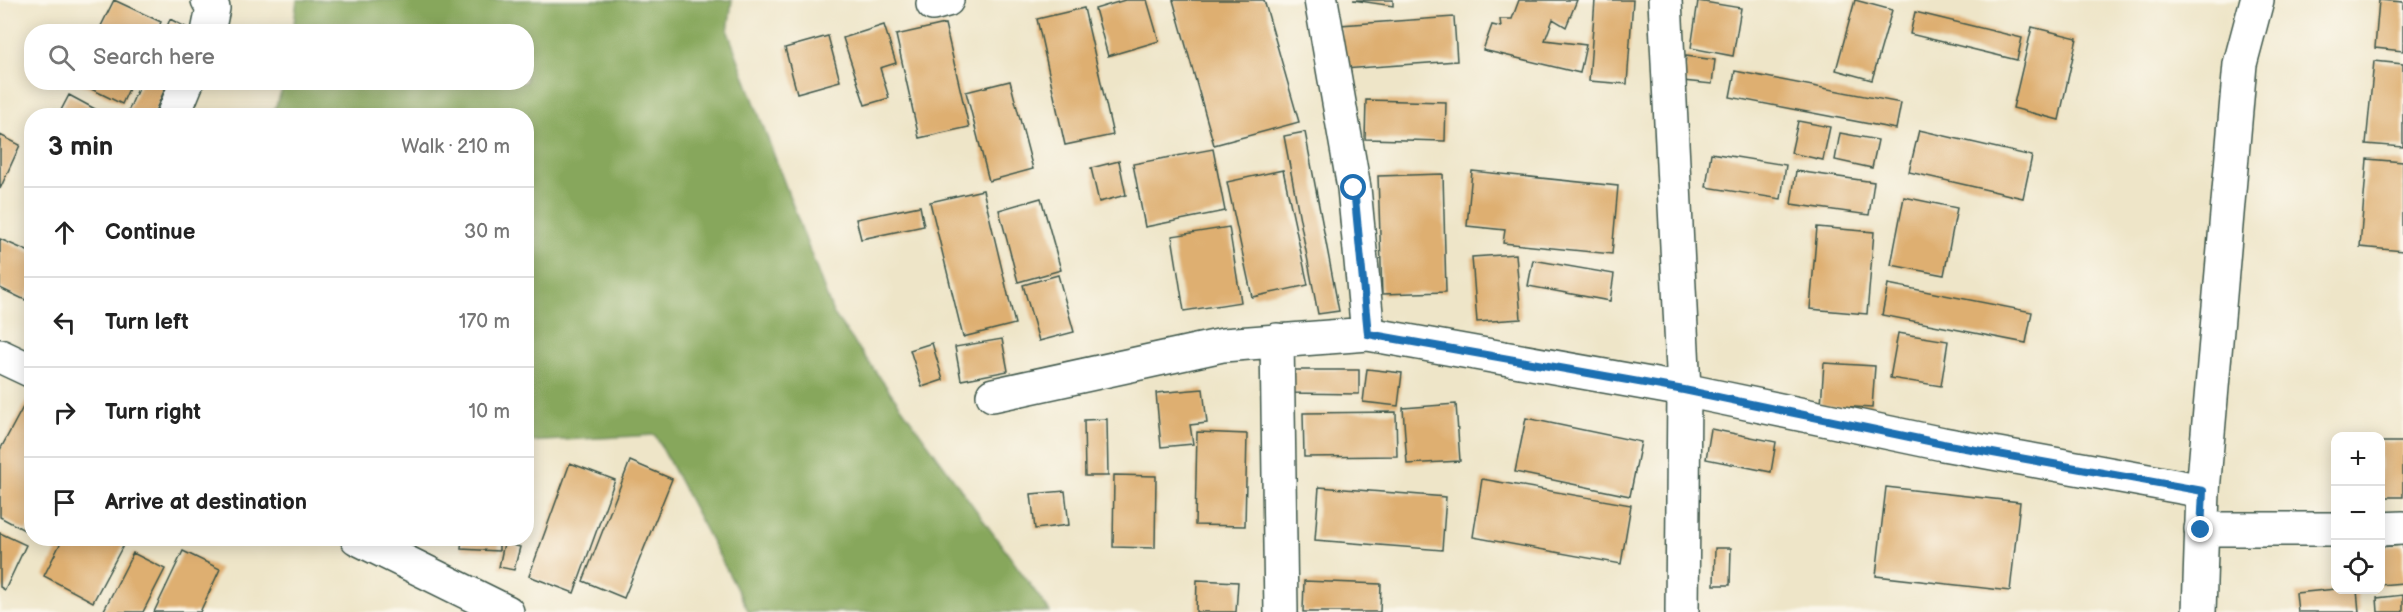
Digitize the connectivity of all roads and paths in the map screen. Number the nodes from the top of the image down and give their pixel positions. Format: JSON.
{"nodes":[{"id":1,"x":208,"y":0,"type":"edge"},
{"id":2,"x":1321,"y":0,"type":"edge"},
{"id":3,"x":1665,"y":0,"type":"edge"},
{"id":4,"x":2257,"y":0,"type":"edge"},
{"id":5,"x":210,"y":24,"type":"edge"},
{"id":6,"x":184,"y":90,"type":"edge"},
{"id":7,"x":176,"y":108,"type":"edge"},
{"id":8,"x":1368,"y":334,"type":"junction"},
{"id":9,"x":1277,"y":340,"type":"junction"},
{"id":10,"x":0,"y":356,"type":"edge"},
{"id":11,"x":24,"y":367,"type":"edge"},
{"id":12,"x":1684,"y":390,"type":"junction"},
{"id":13,"x":993,"y":395,"type":"dead end"},
{"id":14,"x":2203,"y":491,"type":"junction"},
{"id":15,"x":2403,"y":528,"type":"edge"},
{"id":16,"x":2331,"y":529,"type":"edge"},
{"id":17,"x":2385,"y":529,"type":"edge"},
{"id":18,"x":2201,"y":530,"type":"junction"},
{"id":19,"x":373,"y":546,"type":"edge"},
{"id":20,"x":507,"y":612,"type":"edge"},
{"id":21,"x":1281,"y":612,"type":"edge"},
{"id":22,"x":1682,"y":612,"type":"edge"},
{"id":23,"x":2199,"y":612,"type":"edge"}],
"edges":[{"from":1,"to":5,"type":"street"},
{"from":2,"to":8,"type":"street"},
{"from":3,"to":12,"type":"street"},
{"from":4,"to":14,"type":"street"},
{"from":6,"to":7,"type":"street"},
{"from":8,"to":9,"type":"street"},
{"from":8,"to":12,"type":"street"},
{"from":9,"to":13,"type":"street"},
{"from":9,"to":21,"type":"street"},
{"from":10,"to":11,"type":"street"},
{"from":12,"to":14,"type":"street"},
{"from":12,"to":22,"type":"street"},
{"from":14,"to":18,"type":"street"},
{"from":15,"to":17,"type":"street"},
{"from":16,"to":18,"type":"street"},
{"from":18,"to":23,"type":"street"},
{"from":19,"to":20,"type":"street"}]}
